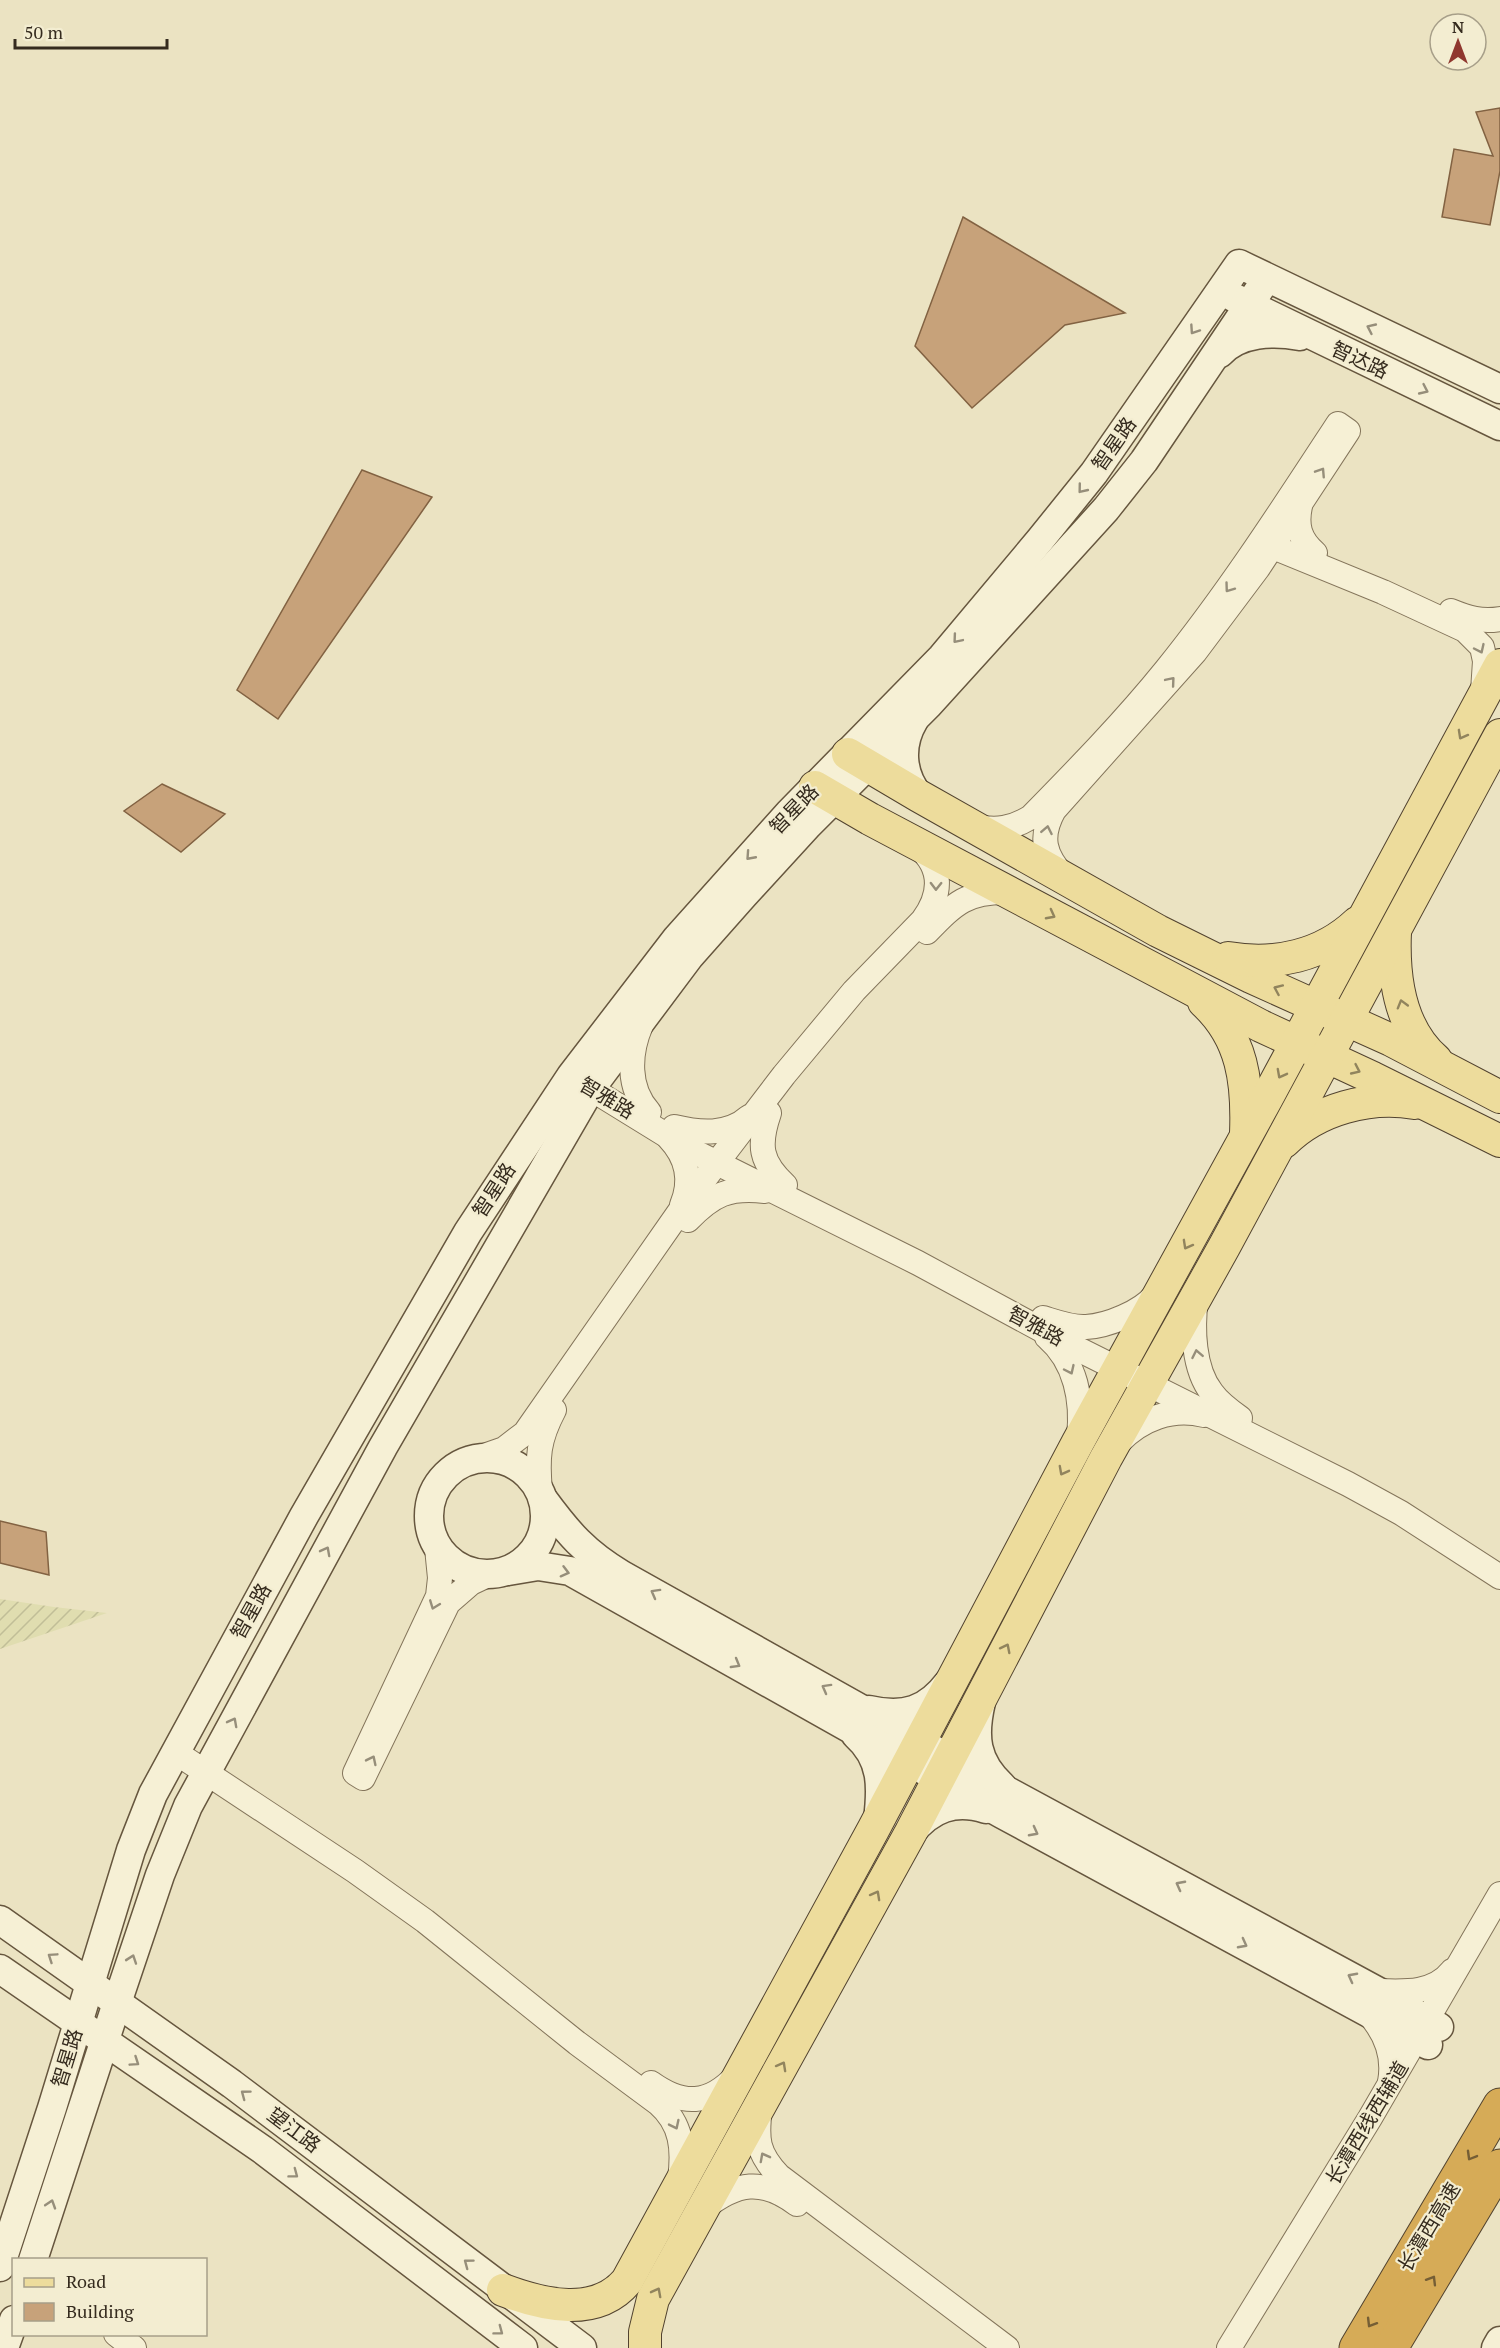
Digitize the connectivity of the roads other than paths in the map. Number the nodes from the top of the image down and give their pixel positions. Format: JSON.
{"nodes":[{"id":1,"x":1239,"y":264,"type":"joint"},
{"id":2,"x":1268,"y":278,"type":"junction"},
{"id":3,"x":1221,"y":291,"type":"junction"},
{"id":4,"x":1249,"y":305,"type":"junction"},
{"id":5,"x":1317,"y":339,"type":"junction"},
{"id":6,"x":1209,"y":366,"type":"junction"},
{"id":7,"x":1500,"y":389,"type":"edge"},
{"id":8,"x":1500,"y":426,"type":"edge"},
{"id":9,"x":1300,"y":506,"type":"junction"},
{"id":10,"x":1270,"y":539,"type":"junction"},
{"id":11,"x":1307,"y":556,"type":"junction"},
{"id":12,"x":1258,"y":568,"type":"junction"},
{"id":13,"x":1500,"y":619,"type":"edge"},
{"id":14,"x":1500,"y":666,"type":"edge"},
{"id":15,"x":1480,"y":702,"type":"junction"},
{"id":16,"x":918,"y":714,"type":"junction"},
{"id":17,"x":1500,"y":735,"type":"edge"},
{"id":18,"x":857,"y":760,"type":"junction"},
{"id":19,"x":825,"y":792,"type":"junction"},
{"id":20,"x":919,"y":796,"type":"junction"},
{"id":21,"x":875,"y":821,"type":"junction"},
{"id":22,"x":965,"y":823,"type":"junction"},
{"id":23,"x":808,"y":825,"type":"junction"},
{"id":24,"x":908,"y":839,"type":"junction"},
{"id":25,"x":1067,"y":881,"type":"junction"},
{"id":26,"x":1009,"y":892,"type":"junction"},
{"id":27,"x":1364,"y":916,"type":"junction"},
{"id":28,"x":1395,"y":928,"type":"junction"},
{"id":29,"x":1203,"y":953,"type":"junction"},
{"id":30,"x":1184,"y":986,"type":"junction"},
{"id":31,"x":1316,"y":1006,"type":"junction"},
{"id":32,"x":644,"y":1017,"type":"junction"},
{"id":33,"x":1346,"y":1019,"type":"junction"},
{"id":34,"x":1297,"y":1043,"type":"junction"},
{"id":35,"x":1326,"y":1057,"type":"junction"},
{"id":36,"x":1446,"y":1068,"type":"junction"},
{"id":37,"x":584,"y":1078,"type":"junction"},
{"id":38,"x":1500,"y":1097,"type":"edge"},
{"id":39,"x":1428,"y":1105,"type":"junction"},
{"id":40,"x":763,"y":1111,"type":"junction"},
{"id":41,"x":649,"y":1112,"type":"junction"},
{"id":42,"x":669,"y":1131,"type":"junction"},
{"id":43,"x":1246,"y":1137,"type":"junction"},
{"id":44,"x":1500,"y":1141,"type":"edge"},
{"id":45,"x":1277,"y":1149,"type":"junction"},
{"id":46,"x":725,"y":1161,"type":"junction"},
{"id":47,"x":781,"y":1189,"type":"junction"},
{"id":48,"x":684,"y":1216,"type":"junction"},
{"id":49,"x":1166,"y":1282,"type":"junction"},
{"id":50,"x":1197,"y":1295,"type":"junction"},
{"id":51,"x":1039,"y":1322,"type":"junction"},
{"id":52,"x":1121,"y":1364,"type":"junction"},
{"id":53,"x":1150,"y":1378,"type":"junction"},
{"id":54,"x":1233,"y":1420,"type":"junction"},
{"id":55,"x":1078,"y":1442,"type":"junction"},
{"id":56,"x":478,"y":1458,"type":"junction"},
{"id":57,"x":1106,"y":1458,"type":"junction"},
{"id":58,"x":542,"y":1495,"type":"junction"},
{"id":59,"x":437,"y":1548,"type":"junction"},
{"id":60,"x":1500,"y":1563,"type":"edge"},
{"id":61,"x":498,"y":1573,"type":"junction"},
{"id":62,"x":1500,"y":1577,"type":"edge"},
{"id":63,"x":956,"y":1674,"type":"junction"},
{"id":64,"x":983,"y":1693,"type":"junction"},
{"id":65,"x":854,"y":1718,"type":"junction"},
{"id":66,"x":178,"y":1747,"type":"junction"},
{"id":67,"x":915,"y":1752,"type":"junction"},
{"id":68,"x":209,"y":1767,"type":"junction"},
{"id":69,"x":944,"y":1768,"type":"junction"},
{"id":70,"x":1006,"y":1804,"type":"junction"},
{"id":71,"x":878,"y":1822,"type":"junction"},
{"id":72,"x":908,"y":1837,"type":"junction"},
{"id":73,"x":1500,"y":1894,"type":"edge"},
{"id":74,"x":0,"y":1920,"type":"edge"},
{"id":75,"x":1500,"y":1926,"type":"edge"},
{"id":76,"x":1463,"y":1958,"type":"junction"},
{"id":77,"x":0,"y":1969,"type":"edge"},
{"id":78,"x":90,"y":1982,"type":"junction"},
{"id":79,"x":1371,"y":2000,"type":"junction"},
{"id":80,"x":117,"y":2003,"type":"junction"},
{"id":81,"x":78,"y":2023,"type":"junction"},
{"id":82,"x":1428,"y":2033,"type":"junction"},
{"id":83,"x":104,"y":2041,"type":"junction"},
{"id":84,"x":740,"y":2072,"type":"junction"},
{"id":85,"x":1389,"y":2086,"type":"junction"},
{"id":86,"x":761,"y":2104,"type":"junction"},
{"id":87,"x":1500,"y":2105,"type":"edge"},
{"id":88,"x":1500,"y":2166,"type":"edge"},
{"id":89,"x":679,"y":2184,"type":"junction"},
{"id":90,"x":702,"y":2209,"type":"junction"},
{"id":91,"x":38,"y":2253,"type":"edge"},
{"id":92,"x":0,"y":2267,"type":"edge"},
{"id":93,"x":503,"y":2290,"type":"junction"},
{"id":94,"x":12,"y":2326,"type":"edge"},
{"id":95,"x":101,"y":2336,"type":"edge"},
{"id":96,"x":119,"y":2336,"type":"edge"},
{"id":97,"x":1500,"y":2341,"type":"edge"},
{"id":98,"x":5,"y":2348,"type":"edge"},
{"id":99,"x":116,"y":2348,"type":"edge"},
{"id":100,"x":134,"y":2348,"type":"edge"},
{"id":101,"x":523,"y":2348,"type":"edge"},
{"id":102,"x":582,"y":2348,"type":"edge"},
{"id":103,"x":645,"y":2348,"type":"edge"},
{"id":104,"x":988,"y":2348,"type":"edge"},
{"id":105,"x":1007,"y":2348,"type":"edge"},
{"id":106,"x":1229,"y":2348,"type":"edge"},
{"id":107,"x":1241,"y":2348,"type":"edge"},
{"id":108,"x":1356,"y":2348,"type":"edge"},
{"id":109,"x":1391,"y":2348,"type":"edge"},
{"id":110,"x":1496,"y":2348,"type":"edge"}],
"edges":[{"from":1,"to":2,"type":"main road","name":"智达路"},
{"from":1,"to":3,"type":"main road","name":"智星路"},
{"from":2,"to":4,"type":"main road","name":"智星路"},
{"from":7,"to":2,"type":"main road","name":"智达路","one_way":true},
{"from":3,"to":4,"type":"main road","name":"智达路"},
{"from":3,"to":18,"type":"main road","name":"智星路","one_way":true},
{"from":4,"to":5,"type":"main road","name":"智达路"},
{"from":4,"to":6,"type":"main road","name":"智星路"},
{"from":5,"to":6,"type":"main road"},
{"from":5,"to":8,"type":"main road","name":"智达路","one_way":true},
{"from":6,"to":16,"type":"main road","name":"智星路"},
{"from":9,"to":10,"type":"street"},
{"from":9,"to":10,"type":"street","one_way":true},
{"from":9,"to":11,"type":"street"},
{"from":10,"to":11,"type":"street"},
{"from":10,"to":12,"type":"street"},
{"from":10,"to":22,"type":"street","one_way":true},
{"from":11,"to":12,"type":"street"},
{"from":11,"to":13,"type":"street"},
{"from":11,"to":15,"type":"street","one_way":true},
{"from":25,"to":12,"type":"street","one_way":true},
{"from":14,"to":15,"type":"main road"},
{"from":15,"to":27,"type":"main road","one_way":true},
{"from":16,"to":18,"type":"main road","name":"智星路"},
{"from":16,"to":20,"type":"main road"},
{"from":17,"to":28,"type":"main road"},
{"from":18,"to":19,"type":"main road","name":"智星路"},
{"from":18,"to":20,"type":"main road"},
{"from":19,"to":21,"type":"main road"},
{"from":19,"to":23,"type":"main road","name":"智星路"},
{"from":19,"to":37,"type":"main road","name":"智星路","one_way":true},
{"from":20,"to":22,"type":"main road"},
{"from":21,"to":23,"type":"main road"},
{"from":21,"to":24,"type":"main road"},
{"from":22,"to":25,"type":"main road"},
{"from":23,"to":32,"type":"main road","name":"智星路"},
{"from":24,"to":26,"type":"main road"},
{"from":24,"to":40,"type":"street","one_way":true},
{"from":25,"to":29,"type":"main road"},
{"from":26,"to":30,"type":"main road","one_way":true},
{"from":26,"to":40,"type":"street"},
{"from":27,"to":29,"type":"main road"},
{"from":27,"to":31,"type":"main road"},
{"from":28,"to":33,"type":"main road"},
{"from":36,"to":28,"type":"main road","one_way":true},
{"from":31,"to":29,"type":"main road","one_way":true},
{"from":30,"to":34,"type":"main road"},
{"from":30,"to":43,"type":"main road"},
{"from":31,"to":33,"type":"main road"},
{"from":31,"to":34,"type":"main road"},
{"from":32,"to":37,"type":"main road","name":"智星路"},
{"from":32,"to":41,"type":"street"},
{"from":33,"to":35,"type":"main road"},
{"from":33,"to":36,"type":"main road"},
{"from":34,"to":35,"type":"main road"},
{"from":34,"to":43,"type":"main road","one_way":true},
{"from":35,"to":39,"type":"main road","one_way":true},
{"from":35,"to":45,"type":"main road"},
{"from":36,"to":38,"type":"main road"},
{"from":37,"to":41,"type":"street","name":"智雅路"},
{"from":37,"to":42,"type":"street","name":"智雅路"},
{"from":37,"to":66,"type":"main road","name":"智星路"},
{"from":68,"to":37,"type":"main road","name":"智星路","one_way":true},
{"from":39,"to":44,"type":"main road"},
{"from":39,"to":45,"type":"main road"},
{"from":40,"to":42,"type":"street"},
{"from":40,"to":46,"type":"street"},
{"from":40,"to":47,"type":"street"},
{"from":41,"to":42,"type":"street","name":"智雅路"},
{"from":42,"to":46,"type":"street","name":"智雅路"},
{"from":42,"to":48,"type":"street"},
{"from":43,"to":49,"type":"main road","one_way":true},
{"from":45,"to":50,"type":"main road"},
{"from":46,"to":47,"type":"street","name":"智雅路"},
{"from":46,"to":48,"type":"street"},
{"from":47,"to":48,"type":"street"},
{"from":47,"to":51,"type":"street","name":"智雅路"},
{"from":48,"to":56,"type":"street"},
{"from":48,"to":58,"type":"street"},
{"from":49,"to":51,"type":"street"},
{"from":49,"to":52,"type":"main road"},
{"from":50,"to":53,"type":"main road"},
{"from":54,"to":50,"type":"street","one_way":true},
{"from":51,"to":52,"type":"street","name":"智雅路"},
{"from":51,"to":55,"type":"street","one_way":true},
{"from":52,"to":53,"type":"street","name":"智雅路"},
{"from":52,"to":55,"type":"main road"},
{"from":53,"to":54,"type":"street","name":"智雅路"},
{"from":53,"to":57,"type":"main road"},
{"from":54,"to":57,"type":"street"},
{"from":54,"to":60,"type":"street","name":"智雅路"},
{"from":54,"to":62,"type":"street","name":"智雅路"},
{"from":55,"to":63,"type":"main road","one_way":true},
{"from":56,"to":58,"type":"main road"},
{"from":56,"to":59,"type":"main road"},
{"from":64,"to":57,"type":"main road","one_way":true},
{"from":58,"to":61,"type":"main road"},
{"from":65,"to":58,"type":"main road","one_way":true},
{"from":59,"to":61,"type":"main road"},
{"from":59,"to":61,"type":"street","one_way":true},
{"from":61,"to":65,"type":"main road","one_way":true},
{"from":63,"to":65,"type":"main road"},
{"from":63,"to":67,"type":"main road"},
{"from":64,"to":69,"type":"main road"},
{"from":64,"to":70,"type":"main road"},
{"from":65,"to":67,"type":"main road"},
{"from":65,"to":71,"type":"main road"},
{"from":66,"to":68,"type":"street"},
{"from":66,"to":78,"type":"main road","name":"智星路"},
{"from":67,"to":69,"type":"main road"},
{"from":67,"to":71,"type":"main road"},
{"from":80,"to":68,"type":"main road","name":"智星路","one_way":true},
{"from":68,"to":84,"type":"street"},
{"from":68,"to":89,"type":"street","one_way":true},
{"from":69,"to":70,"type":"main road"},
{"from":69,"to":72,"type":"main road"},
{"from":70,"to":72,"type":"main road"},
{"from":70,"to":79,"type":"main road"},
{"from":71,"to":84,"type":"main road"},
{"from":86,"to":72,"type":"main road","one_way":true},
{"from":73,"to":76,"type":"street","name":"长潭西线西辅道"},
{"from":78,"to":74,"type":"main road","name":"望江路","one_way":true},
{"from":75,"to":82,"type":"street","name":"长潭西线西辅道"},
{"from":76,"to":79,"type":"street"},
{"from":76,"to":82,"type":"street","name":"长潭西线西辅道"},
{"from":77,"to":81,"type":"main road","name":"望江路"},
{"from":78,"to":80,"type":"main road","name":"望江路"},
{"from":78,"to":81,"type":"main road","name":"智星路"},
{"from":79,"to":82,"type":"main road"},
{"from":79,"to":85,"type":"street"},
{"from":80,"to":83,"type":"main road","name":"智星路"},
{"from":93,"to":80,"type":"main road","name":"望江路","one_way":true},
{"from":81,"to":83,"type":"main road","name":"望江路"},
{"from":81,"to":92,"type":"main road","name":"智星路"},
{"from":82,"to":85,"type":"street","name":"长潭西线西辅道"},
{"from":82,"to":107,"type":"street","name":"长潭西线西辅道"},
{"from":91,"to":83,"type":"main road","name":"智星路","one_way":true},
{"from":83,"to":101,"type":"main road","name":"望江路","one_way":true},
{"from":84,"to":89,"type":"main road"},
{"from":85,"to":106,"type":"street","name":"长潭西线西辅道"},
{"from":86,"to":90,"type":"main road"},
{"from":105,"to":86,"type":"street","one_way":true},
{"from":87,"to":108,"type":"highway","name":"长潭西高速","one_way":true},
{"from":109,"to":88,"type":"highway","name":"长潭西高速","one_way":true},
{"from":89,"to":93,"type":"main road"},
{"from":103,"to":90,"type":"main road","one_way":true},
{"from":90,"to":104,"type":"street"},
{"from":93,"to":102,"type":"main road","name":"望江路"},
{"from":94,"to":98,"type":"main road"},
{"from":95,"to":99,"type":"street"},
{"from":96,"to":100,"type":"street"},
{"from":97,"to":110,"type":"main road"}]}
